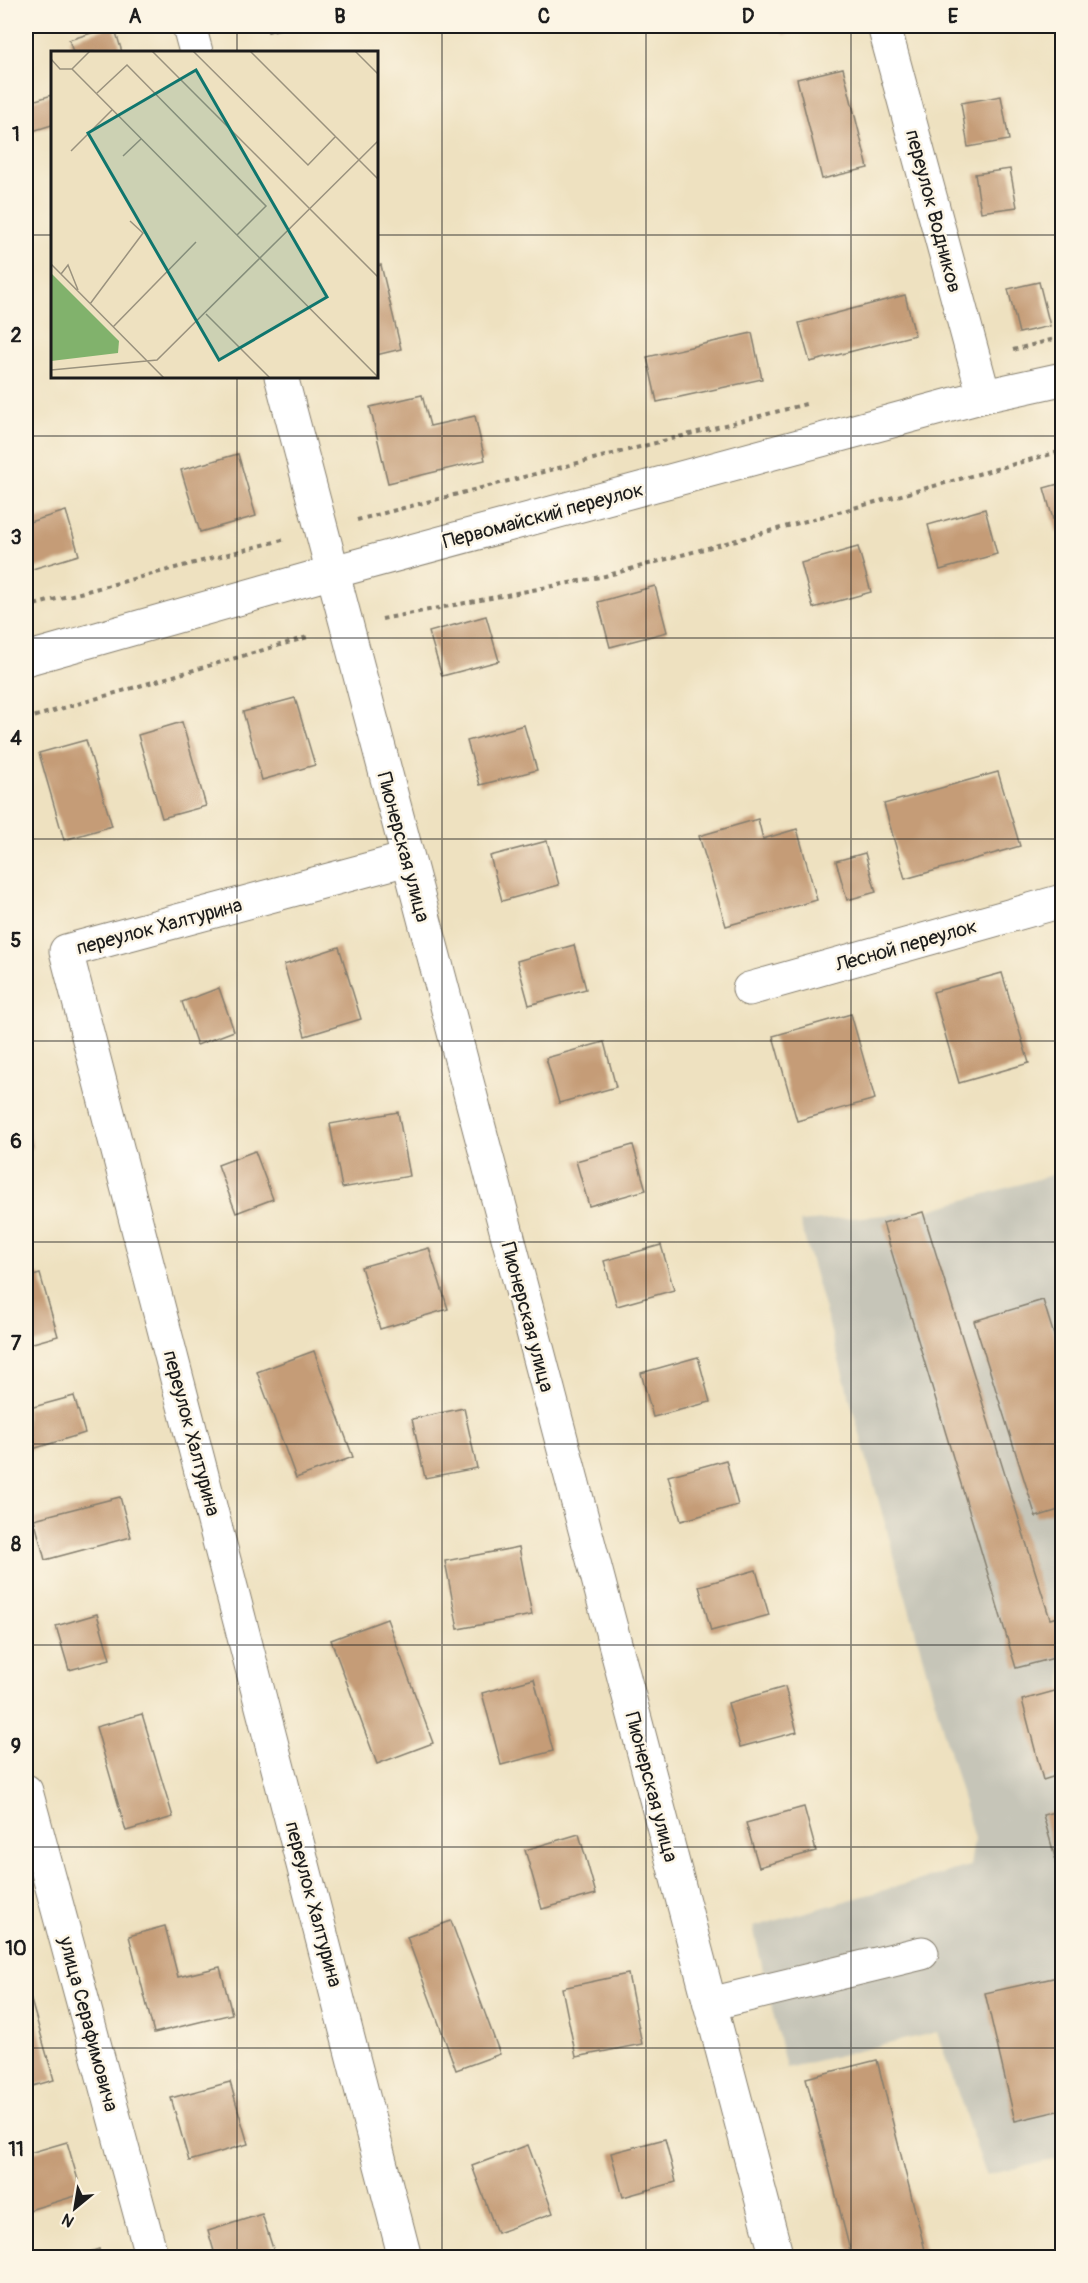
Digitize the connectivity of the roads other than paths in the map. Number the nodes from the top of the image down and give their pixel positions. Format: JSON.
{"nodes":[{"id":1,"x":189,"y":26,"type":"edge"},
{"id":2,"x":884,"y":26,"type":"edge"},
{"id":3,"x":196,"y":51,"type":"edge"},
{"id":4,"x":282,"y":378,"type":"edge"},
{"id":5,"x":1062,"y":379,"type":"edge"},
{"id":6,"x":984,"y":396,"type":"junction"},
{"id":7,"x":333,"y":572,"type":"junction"},
{"id":8,"x":26,"y":659,"type":"edge"},
{"id":9,"x":407,"y":859,"type":"junction"},
{"id":10,"x":1062,"y":900,"type":"edge"},
{"id":11,"x":749,"y":990,"type":"dead end"},
{"id":12,"x":26,"y":1791,"type":"edge"},
{"id":13,"x":922,"y":1953,"type":"dead end"},
{"id":14,"x":710,"y":2004,"type":"junction"},
{"id":15,"x":152,"y":2258,"type":"edge"},
{"id":16,"x":405,"y":2258,"type":"edge"},
{"id":17,"x":777,"y":2258,"type":"edge"}],
"edges":[{"from":1,"to":3,"type":"street"},
{"from":2,"to":6,"type":"street","name":"переулок Водников"},
{"from":4,"to":7,"type":"street","name":"Пионерская улица"},
{"from":5,"to":6,"type":"street","name":"Первомайский переулок"},
{"from":6,"to":7,"type":"street","name":"Первомайский переулок"},
{"from":7,"to":8,"type":"street","name":"Первомайский переулок"},
{"from":7,"to":9,"type":"street","name":"Пионерская улица"},
{"from":9,"to":14,"type":"street","name":"Пионерская улица"},
{"from":9,"to":16,"type":"street","name":"переулок Халтурина"},
{"from":10,"to":11,"type":"street","name":"Лесной переулок"},
{"from":12,"to":15,"type":"street","name":"улица Серафимовича"},
{"from":13,"to":14,"type":"street"},
{"from":14,"to":17,"type":"street","name":"Пионерская улица"}]}
